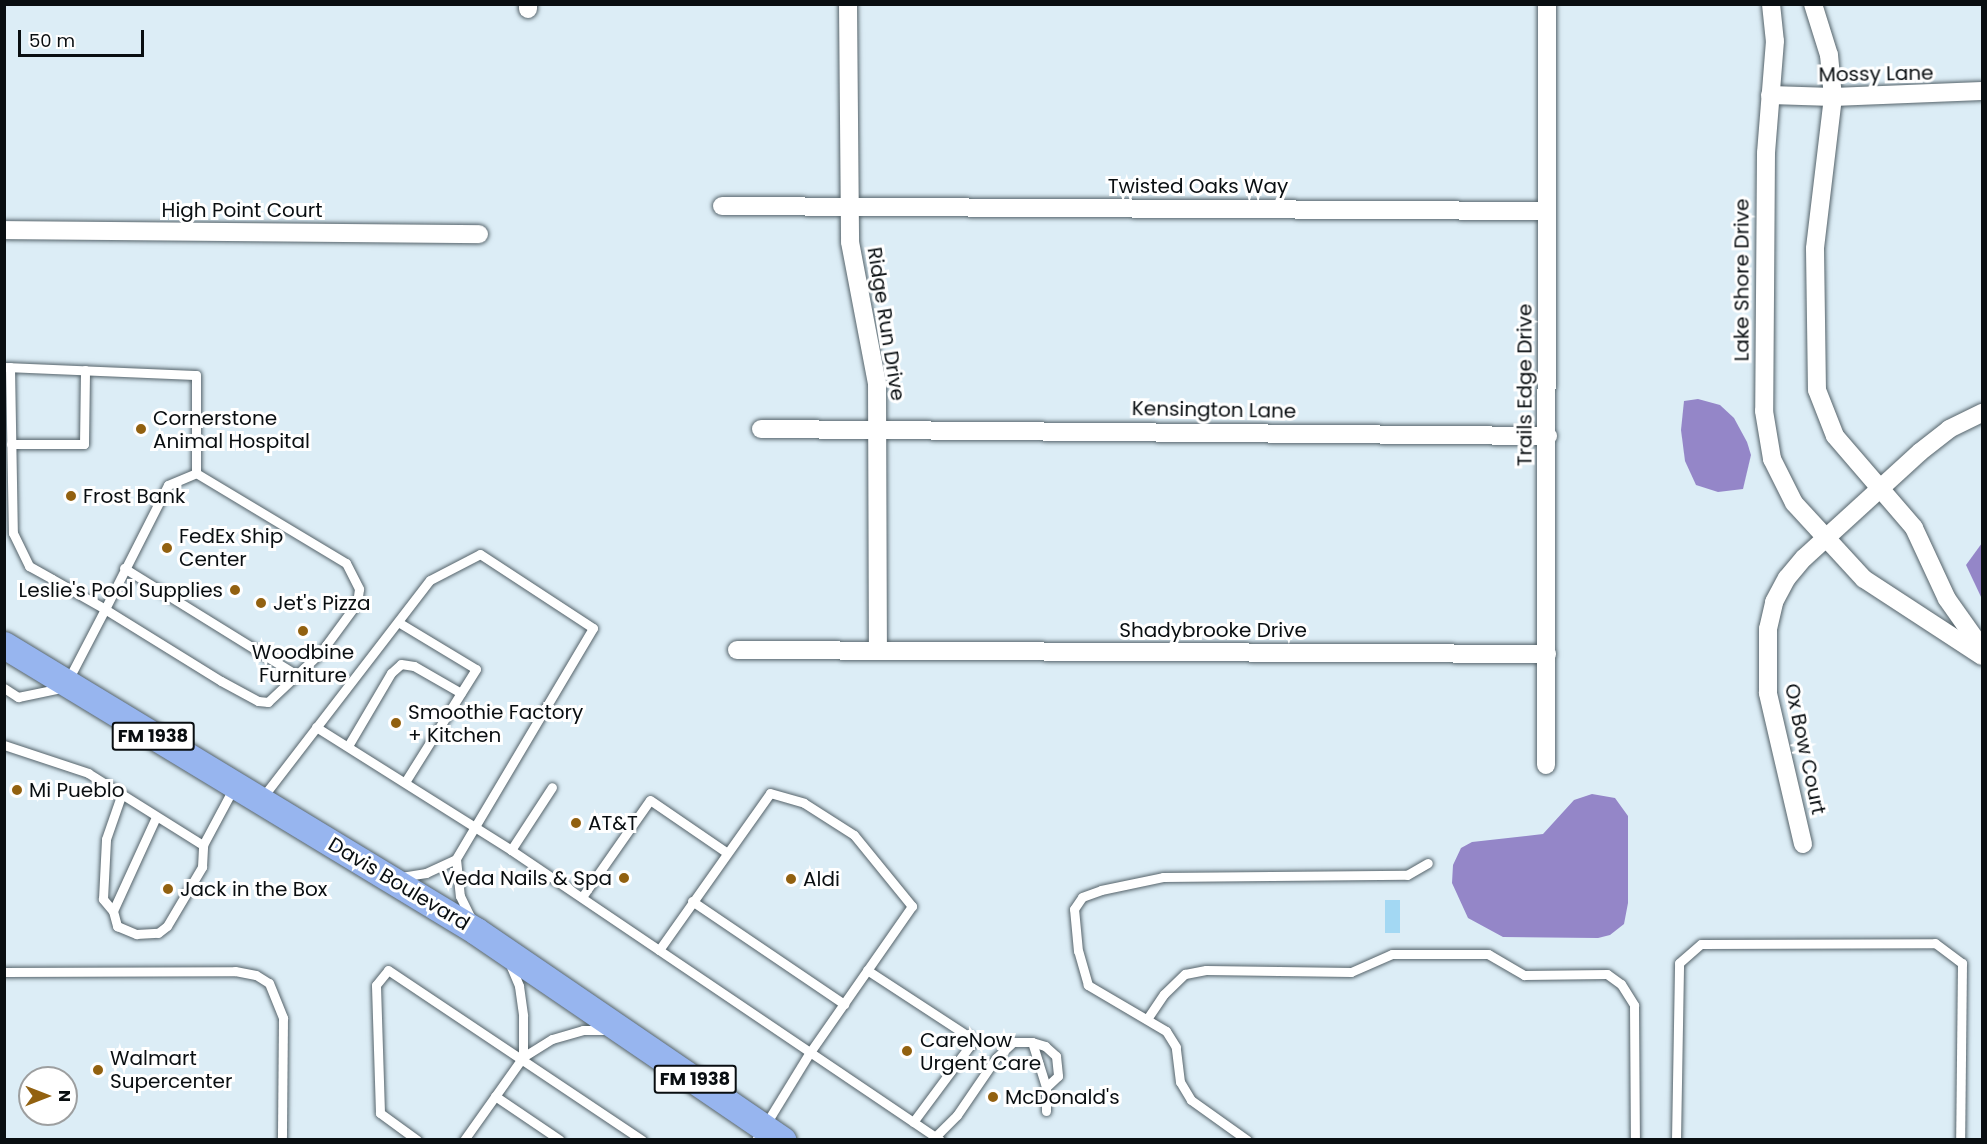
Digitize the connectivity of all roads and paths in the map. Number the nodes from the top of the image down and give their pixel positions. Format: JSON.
{"nodes":[{"id":1,"x":848,"y":4,"type":"edge"},
{"id":2,"x":1547,"y":4,"type":"edge"},
{"id":3,"x":1771,"y":4,"type":"edge"},
{"id":4,"x":1813,"y":4,"type":"edge"},
{"id":5,"x":1983,"y":92,"type":"edge"},
{"id":6,"x":1770,"y":95,"type":"junction"},
{"id":7,"x":1833,"y":98,"type":"junction"},
{"id":8,"x":722,"y":206,"type":"dead end"},
{"id":9,"x":849,"y":206,"type":"junction"},
{"id":10,"x":1547,"y":211,"type":"junction"},
{"id":11,"x":4,"y":230,"type":"edge"},
{"id":12,"x":479,"y":234,"type":"dead end"},
{"id":13,"x":7,"y":367,"type":"edge"},
{"id":14,"x":84,"y":369,"type":"junction"},
{"id":15,"x":1983,"y":413,"type":"edge"},
{"id":16,"x":761,"y":429,"type":"dead end"},
{"id":17,"x":879,"y":430,"type":"junction"},
{"id":18,"x":1548,"y":436,"type":"junction"},
{"id":19,"x":11,"y":444,"type":"junction"},
{"id":20,"x":196,"y":473,"type":"junction"},
{"id":21,"x":1879,"y":489,"type":"junction"},
{"id":22,"x":1826,"y":538,"type":"junction"},
{"id":23,"x":124,"y":568,"type":"junction"},
{"id":24,"x":105,"y":609,"type":"junction"},
{"id":25,"x":398,"y":622,"type":"junction"},
{"id":26,"x":4,"y":645,"type":"edge"},
{"id":27,"x":1983,"y":649,"type":"edge"},
{"id":28,"x":737,"y":650,"type":"dead end"},
{"id":29,"x":878,"y":651,"type":"junction"},
{"id":30,"x":1547,"y":654,"type":"junction"},
{"id":31,"x":1983,"y":656,"type":"edge"},
{"id":32,"x":295,"y":674,"type":"junction"},
{"id":33,"x":69,"y":685,"type":"junction"},
{"id":34,"x":4,"y":688,"type":"edge"},
{"id":35,"x":461,"y":693,"type":"junction"},
{"id":36,"x":316,"y":727,"type":"junction"},
{"id":37,"x":4,"y":745,"type":"edge"},
{"id":38,"x":348,"y":746,"type":"junction"},
{"id":39,"x":1546,"y":765,"type":"dead end"},
{"id":40,"x":405,"y":782,"type":"junction"},
{"id":41,"x":235,"y":785,"type":"junction"},
{"id":42,"x":552,"y":788,"type":"dead end"},
{"id":43,"x":121,"y":796,"type":"junction"},
{"id":44,"x":261,"y":800,"type":"junction"},
{"id":45,"x":156,"y":817,"type":"junction"},
{"id":46,"x":475,"y":827,"type":"junction"},
{"id":47,"x":1803,"y":844,"type":"dead end"},
{"id":48,"x":203,"y":845,"type":"junction"},
{"id":49,"x":511,"y":850,"type":"junction"},
{"id":50,"x":726,"y":852,"type":"junction"},
{"id":51,"x":456,"y":858,"type":"junction"},
{"id":52,"x":1428,"y":863,"type":"dead end"},
{"id":53,"x":391,"y":878,"type":"junction"},
{"id":54,"x":582,"y":897,"type":"junction"},
{"id":55,"x":692,"y":901,"type":"junction"},
{"id":56,"x":113,"y":911,"type":"junction"},
{"id":57,"x":476,"y":931,"type":"junction"},
{"id":58,"x":503,"y":949,"type":"junction"},
{"id":59,"x":659,"y":950,"type":"junction"},
{"id":60,"x":867,"y":970,"type":"junction"},
{"id":61,"x":4,"y":972,"type":"edge"},
{"id":62,"x":844,"y":1004,"type":"junction"},
{"id":63,"x":1147,"y":1019,"type":"junction"},
{"id":64,"x":626,"y":1030,"type":"junction"},
{"id":65,"x":1032,"y":1042,"type":"junction"},
{"id":66,"x":810,"y":1052,"type":"junction"},
{"id":67,"x":522,"y":1057,"type":"junction"},
{"id":68,"x":1046,"y":1088,"type":"junction"},
{"id":69,"x":495,"y":1096,"type":"junction"},
{"id":70,"x":1046,"y":1111,"type":"dead end"},
{"id":71,"x":913,"y":1122,"type":"junction"},
{"id":72,"x":767,"y":1136,"type":"edge"},
{"id":73,"x":938,"y":1138,"type":"edge"},
{"id":74,"x":282,"y":1140,"type":"edge"},
{"id":75,"x":417,"y":1140,"type":"edge"},
{"id":76,"x":464,"y":1140,"type":"edge"},
{"id":77,"x":560,"y":1140,"type":"edge"},
{"id":78,"x":642,"y":1140,"type":"edge"},
{"id":79,"x":1247,"y":1140,"type":"edge"},
{"id":80,"x":1635,"y":1140,"type":"edge"},
{"id":81,"x":1676,"y":1140,"type":"edge"},
{"id":82,"x":1960,"y":1140,"type":"edge"}],
"edges":[{"from":1,"to":9,"type":"street","name":"Ridge Run Drive"},
{"from":2,"to":10,"type":"street","name":"Trails Edge Drive"},
{"from":3,"to":6,"type":"street","name":"Lake Shore Drive"},
{"from":4,"to":7,"type":"street"},
{"from":5,"to":7,"type":"street","name":"Mossy Lane"},
{"from":6,"to":7,"type":"street","name":"Mossy Lane"},
{"from":6,"to":22,"type":"street","name":"Lake Shore Drive"},
{"from":7,"to":21,"type":"street"},
{"from":8,"to":9,"type":"street","name":"Twisted Oaks Way"},
{"from":9,"to":10,"type":"street","name":"Twisted Oaks Way"},
{"from":9,"to":17,"type":"street","name":"Ridge Run Drive"},
{"from":10,"to":18,"type":"street","name":"Trails Edge Drive"},
{"from":11,"to":12,"type":"street","name":"High Point Court"},
{"from":13,"to":14,"type":"lane"},
{"from":13,"to":19,"type":"lane"},
{"from":14,"to":19,"type":"lane"},
{"from":14,"to":20,"type":"lane"},
{"from":15,"to":21,"type":"street"},
{"from":16,"to":17,"type":"street","name":"Kensington Lane"},
{"from":17,"to":18,"type":"street","name":"Kensington Lane"},
{"from":17,"to":29,"type":"street","name":"Ridge Run Drive"},
{"from":18,"to":30,"type":"street","name":"Trails Edge Drive"},
{"from":19,"to":24,"type":"lane"},
{"from":20,"to":23,"type":"lane"},
{"from":20,"to":32,"type":"lane"},
{"from":21,"to":22,"type":"street"},
{"from":21,"to":27,"type":"street"},
{"from":22,"to":31,"type":"street","name":"Lake Shore Drive"},
{"from":22,"to":47,"type":"street","name":"Ox Bow Court"},
{"from":23,"to":24,"type":"lane"},
{"from":23,"to":32,"type":"lane"},
{"from":24,"to":32,"type":"lane"},
{"from":24,"to":33,"type":"lane"},
{"from":25,"to":35,"type":"lane"},
{"from":25,"to":36,"type":"lane"},
{"from":25,"to":46,"type":"lane"},
{"from":26,"to":33,"type":"main road","name":"Davis Boulevard","number":"FM 1938"},
{"from":28,"to":29,"type":"street","name":"Shadybrooke Drive"},
{"from":29,"to":30,"type":"street","name":"Shadybrooke Drive"},
{"from":30,"to":39,"type":"street","name":"Trails Edge Drive"},
{"from":33,"to":34,"type":"lane"},
{"from":33,"to":41,"type":"main road","name":"Davis Boulevard","number":"FM 1938"},
{"from":35,"to":38,"type":"lane"},
{"from":35,"to":40,"type":"lane"},
{"from":36,"to":38,"type":"lane"},
{"from":36,"to":44,"type":"lane"},
{"from":37,"to":43,"type":"lane"},
{"from":38,"to":40,"type":"lane"},
{"from":40,"to":46,"type":"lane"},
{"from":41,"to":44,"type":"main road","name":"Davis Boulevard","number":"FM 1938"},
{"from":41,"to":48,"type":"lane"},
{"from":42,"to":49,"type":"lane"},
{"from":43,"to":45,"type":"lane"},
{"from":43,"to":56,"type":"lane"},
{"from":44,"to":53,"type":"main road","name":"Davis Boulevard","number":"FM 1938"},
{"from":45,"to":48,"type":"lane"},
{"from":45,"to":56,"type":"lane"},
{"from":46,"to":49,"type":"lane"},
{"from":46,"to":51,"type":"lane"},
{"from":48,"to":56,"type":"lane"},
{"from":49,"to":54,"type":"lane"},
{"from":50,"to":54,"type":"lane"},
{"from":50,"to":55,"type":"lane"},
{"from":50,"to":60,"type":"lane"},
{"from":51,"to":53,"type":"lane"},
{"from":51,"to":57,"type":"lane"},
{"from":52,"to":63,"type":"lane"},
{"from":53,"to":57,"type":"main road","name":"Davis Boulevard","number":"FM 1938"},
{"from":54,"to":59,"type":"lane"},
{"from":55,"to":59,"type":"lane"},
{"from":55,"to":62,"type":"lane"},
{"from":57,"to":58,"type":"main road","name":"Davis Boulevard","number":"FM 1938"},
{"from":58,"to":64,"type":"main road","name":"Davis Boulevard","number":"FM 1938"},
{"from":58,"to":67,"type":"lane"},
{"from":59,"to":66,"type":"lane"},
{"from":60,"to":62,"type":"lane"},
{"from":60,"to":71,"type":"lane"},
{"from":61,"to":74,"type":"lane"},
{"from":62,"to":66,"type":"lane"},
{"from":63,"to":79,"type":"lane"},
{"from":63,"to":80,"type":"lane"},
{"from":64,"to":67,"type":"lane"},
{"from":64,"to":72,"type":"main road","name":"Davis Boulevard","number":"FM 1938"},
{"from":65,"to":68,"type":"lane"},
{"from":65,"to":68,"type":"lane"},
{"from":65,"to":73,"type":"lane"},
{"from":66,"to":71,"type":"lane"},
{"from":66,"to":72,"type":"lane"},
{"from":67,"to":69,"type":"lane"},
{"from":67,"to":75,"type":"lane"},
{"from":67,"to":78,"type":"lane"},
{"from":68,"to":70,"type":"lane"},
{"from":69,"to":76,"type":"lane"},
{"from":69,"to":77,"type":"lane"},
{"from":71,"to":73,"type":"lane"},
{"from":81,"to":82,"type":"lane"}]}
